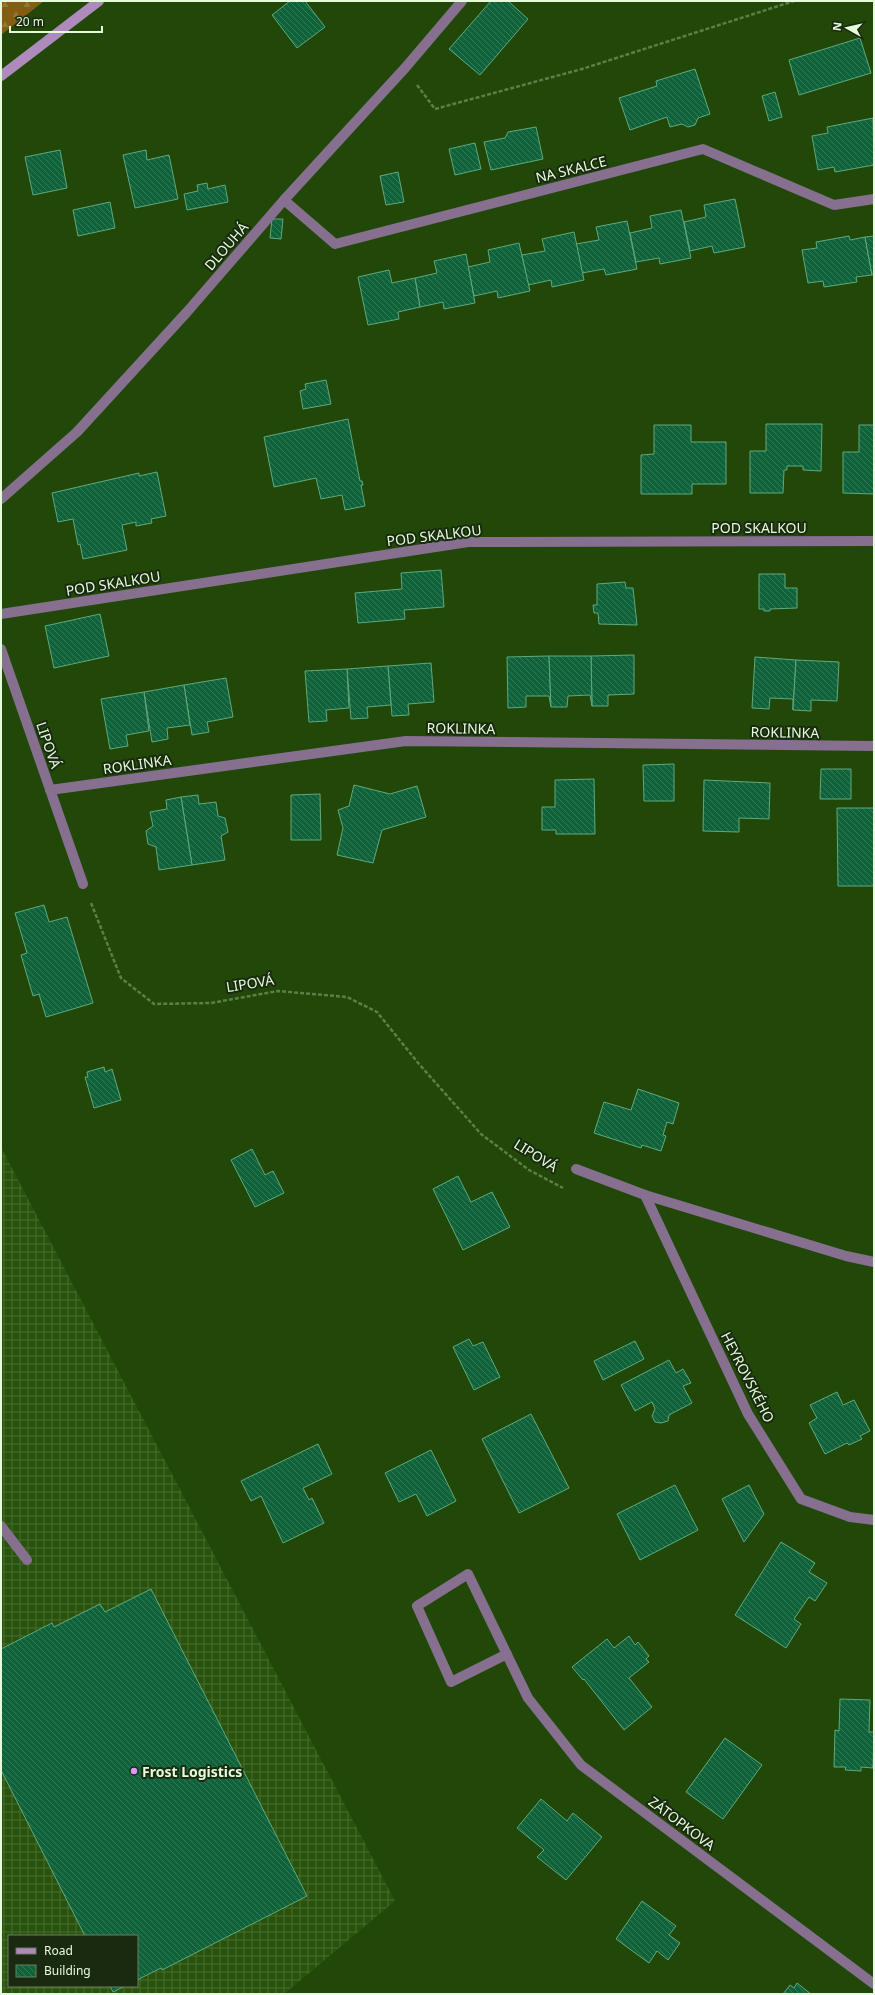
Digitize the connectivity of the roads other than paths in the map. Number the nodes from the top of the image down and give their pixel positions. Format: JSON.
{"nodes":[{"id":1,"x":99,"y":1,"type":"edge"},
{"id":2,"x":462,"y":1,"type":"edge"},
{"id":3,"x":1,"y":76,"type":"edge"},
{"id":4,"x":874,"y":199,"type":"edge"},
{"id":5,"x":284,"y":200,"type":"junction"},
{"id":6,"x":1,"y":499,"type":"edge"},
{"id":7,"x":874,"y":541,"type":"edge"},
{"id":8,"x":1,"y":614,"type":"edge"},
{"id":9,"x":1,"y":649,"type":"edge"},
{"id":10,"x":874,"y":746,"type":"edge"},
{"id":11,"x":50,"y":790,"type":"junction"},
{"id":12,"x":83,"y":884,"type":"road end"},
{"id":13,"x":576,"y":1169,"type":"dead end"},
{"id":14,"x":645,"y":1194,"type":"junction"},
{"id":15,"x":874,"y":1262,"type":"edge"},
{"id":16,"x":874,"y":1520,"type":"edge"},
{"id":17,"x":1,"y":1526,"type":"edge"},
{"id":18,"x":27,"y":1560,"type":"dead end"},
{"id":19,"x":507,"y":1654,"type":"junction"},
{"id":20,"x":874,"y":1984,"type":"edge"}],
"edges":[{"from":1,"to":3,"type":"main road"},
{"from":2,"to":5,"type":"street","name":"DLOUHÁ"},
{"from":4,"to":5,"type":"street","name":"NA SKALCE"},
{"from":5,"to":6,"type":"street","name":"DLOUHÁ"},
{"from":7,"to":8,"type":"street","name":"POD SKALKOU"},
{"from":9,"to":11,"type":"street","name":"LIPOVÁ"},
{"from":10,"to":11,"type":"street","name":"ROKLINKA"},
{"from":11,"to":12,"type":"street","name":"LIPOVÁ"},
{"from":13,"to":14,"type":"street","name":"LIPOVÁ"},
{"from":14,"to":15,"type":"street","name":"LIPOVÁ"},
{"from":14,"to":16,"type":"street","name":"HEYROVSKÉHO"},
{"from":17,"to":18,"type":"street"},
{"from":19,"to":19,"type":"street","name":"ZÁTOPKOVA"},
{"from":19,"to":20,"type":"street","name":"ZÁTOPKOVA"}]}
